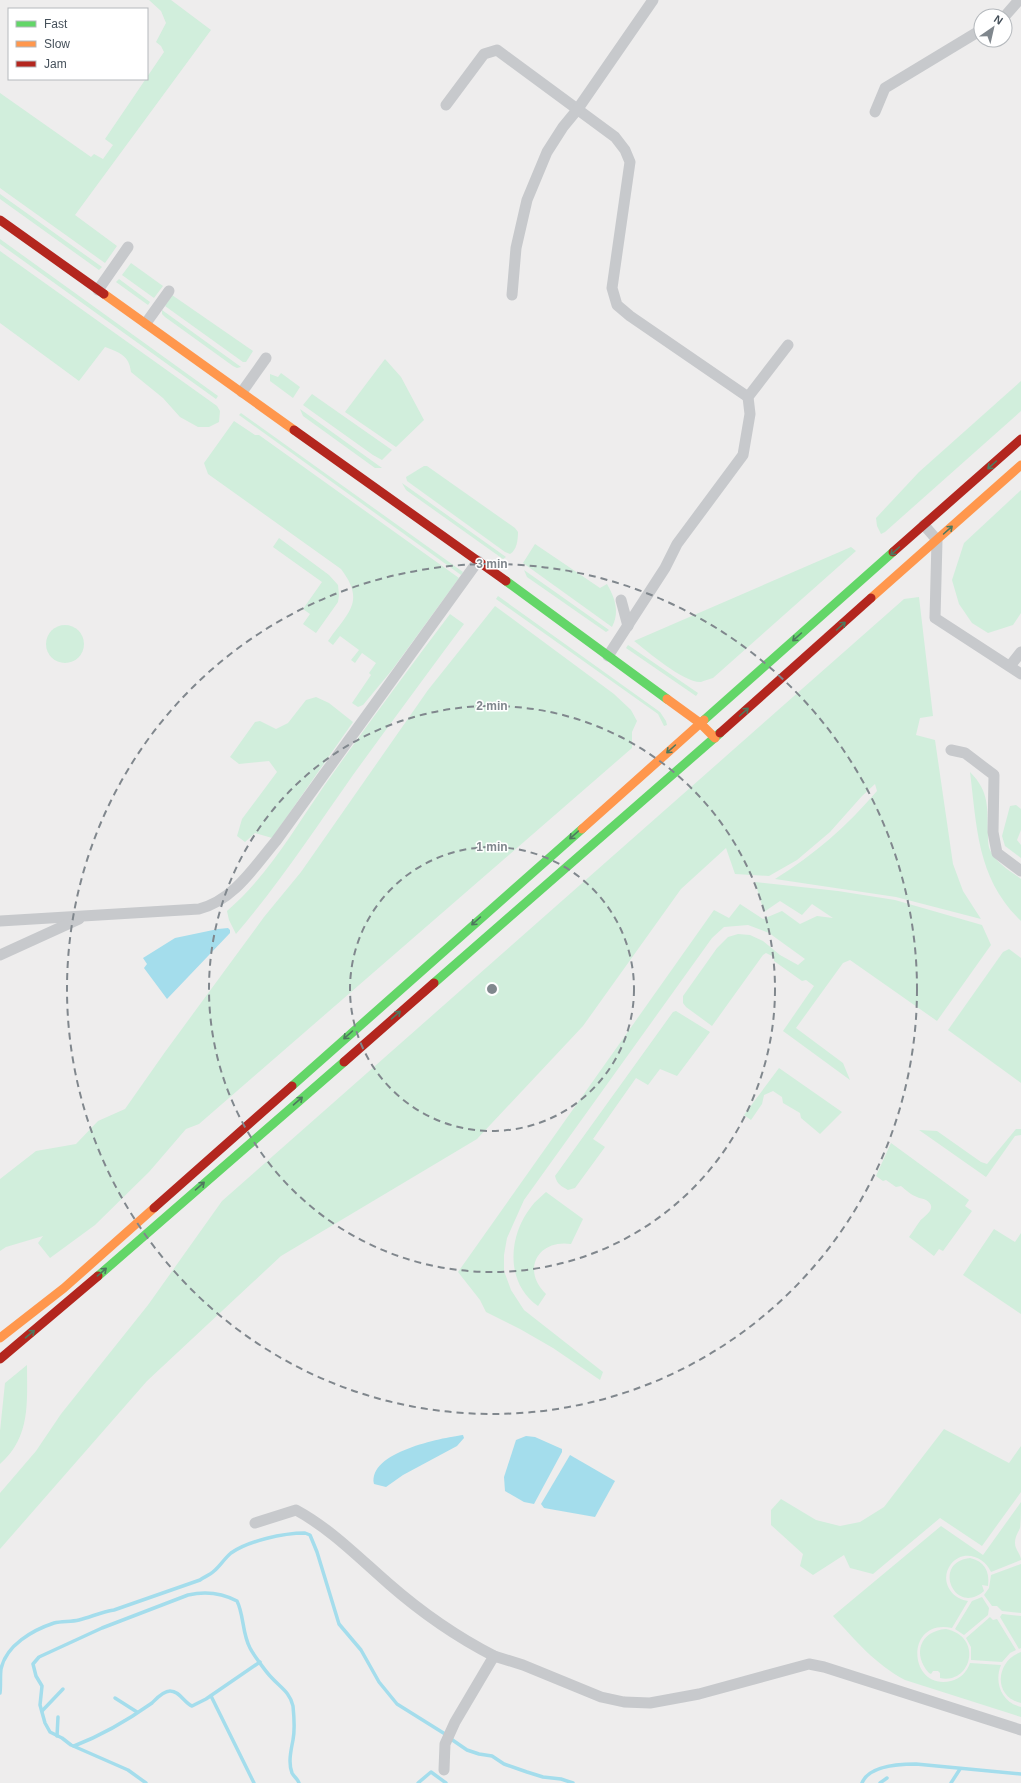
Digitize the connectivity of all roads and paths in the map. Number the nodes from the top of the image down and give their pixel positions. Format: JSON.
{"nodes":[{"id":1,"x":653,"y":0,"type":"edge"},
{"id":2,"x":1019,"y":0,"type":"edge"},
{"id":3,"x":1012,"y":8,"type":"edge"},
{"id":4,"x":973,"y":35,"type":"edge"},
{"id":5,"x":446,"y":105,"type":"dead end"},
{"id":6,"x":577,"y":110,"type":"junction"},
{"id":7,"x":875,"y":112,"type":"dead end"},
{"id":8,"x":0,"y":220,"type":"edge"},
{"id":9,"x":128,"y":247,"type":"dead end"},
{"id":10,"x":98,"y":290,"type":"junction"},
{"id":11,"x":169,"y":291,"type":"dead end"},
{"id":12,"x":512,"y":295,"type":"dead end"},
{"id":13,"x":146,"y":323,"type":"junction"},
{"id":14,"x":788,"y":345,"type":"dead end"},
{"id":15,"x":266,"y":358,"type":"dead end"},
{"id":16,"x":242,"y":392,"type":"junction"},
{"id":17,"x":748,"y":397,"type":"junction"},
{"id":18,"x":1021,"y":439,"type":"edge"},
{"id":19,"x":1021,"y":465,"type":"edge"},
{"id":20,"x":924,"y":525,"type":"junction"},
{"id":21,"x":937,"y":540,"type":"junction"},
{"id":22,"x":478,"y":561,"type":"junction"},
{"id":23,"x":621,"y":600,"type":"dead end"},
{"id":24,"x":628,"y":626,"type":"junction"},
{"id":25,"x":1021,"y":652,"type":"edge"},
{"id":26,"x":608,"y":656,"type":"junction"},
{"id":27,"x":1010,"y":666,"type":"junction"},
{"id":28,"x":1021,"y":674,"type":"edge"},
{"id":29,"x":700,"y":723,"type":"junction"},
{"id":30,"x":715,"y":738,"type":"junction"},
{"id":31,"x":951,"y":750,"type":"dead end"},
{"id":32,"x":1021,"y":871,"type":"edge"},
{"id":33,"x":88,"y":915,"type":"junction"},
{"id":34,"x":0,"y":921,"type":"edge"},
{"id":35,"x":0,"y":955,"type":"edge"},
{"id":36,"x":0,"y":1338,"type":"edge"},
{"id":37,"x":0,"y":1359,"type":"edge"},
{"id":38,"x":255,"y":1523,"type":"dead end"},
{"id":39,"x":494,"y":1656,"type":"junction"},
{"id":40,"x":1021,"y":1730,"type":"edge"},
{"id":41,"x":444,"y":1770,"type":"dead end"}],
"edges":[{"from":1,"to":6,"type":"street"},
{"from":2,"to":3,"type":"street"},
{"from":4,"to":7,"type":"street"},
{"from":5,"to":6,"type":"street"},
{"from":6,"to":12,"type":"street"},
{"from":6,"to":17,"type":"street"},
{"from":8,"to":10,"type":"main road"},
{"from":9,"to":10,"type":"street"},
{"from":10,"to":13,"type":"main road"},
{"from":11,"to":13,"type":"street"},
{"from":13,"to":16,"type":"main road"},
{"from":14,"to":17,"type":"street"},
{"from":15,"to":16,"type":"street"},
{"from":16,"to":22,"type":"main road"},
{"from":17,"to":24,"type":"street"},
{"from":18,"to":20,"type":"main road","one_way":true},
{"from":21,"to":19,"type":"main road","one_way":true},
{"from":20,"to":21,"type":"street"},
{"from":20,"to":29,"type":"main road","one_way":true},
{"from":21,"to":27,"type":"street"},
{"from":30,"to":21,"type":"main road","one_way":true},
{"from":22,"to":26,"type":"main road"},
{"from":22,"to":33,"type":"street"},
{"from":23,"to":24,"type":"street"},
{"from":24,"to":26,"type":"street"},
{"from":25,"to":27,"type":"street"},
{"from":26,"to":29,"type":"main road"},
{"from":27,"to":28,"type":"street"},
{"from":29,"to":30,"type":"main road"},
{"from":29,"to":36,"type":"main road","one_way":true},
{"from":37,"to":30,"type":"main road","one_way":true},
{"from":31,"to":32,"type":"street"},
{"from":33,"to":34,"type":"street"},
{"from":33,"to":35,"type":"street"},
{"from":38,"to":39,"type":"street"},
{"from":39,"to":40,"type":"street"},
{"from":39,"to":41,"type":"street"}]}
